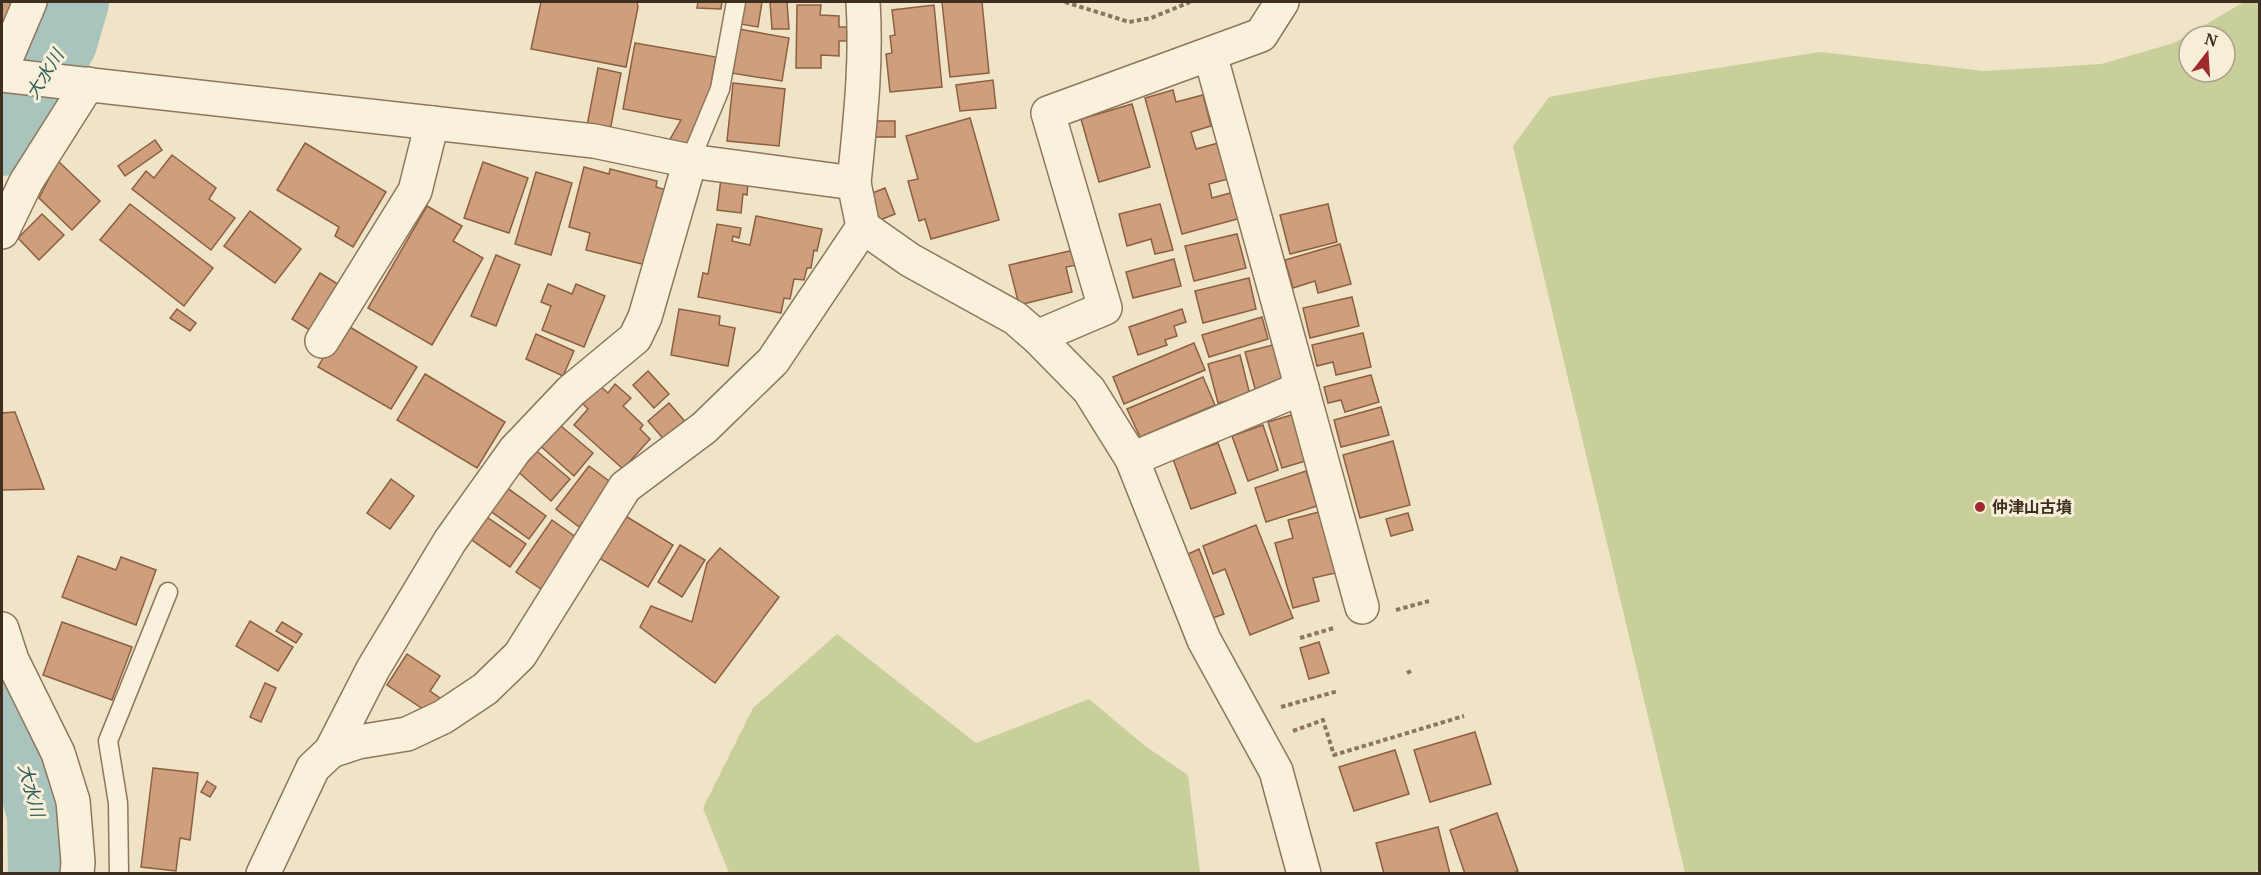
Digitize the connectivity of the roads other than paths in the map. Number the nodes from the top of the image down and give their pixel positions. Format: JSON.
{"nodes":[{"id":1,"x":30,"y":2,"type":"edge"},
{"id":2,"x":736,"y":2,"type":"edge"},
{"id":3,"x":863,"y":2,"type":"edge"},
{"id":4,"x":1282,"y":2,"type":"edge"},
{"id":5,"x":1210,"y":54,"type":"junction"},
{"id":6,"x":4,"y":73,"type":"edge"},
{"id":7,"x":81,"y":83,"type":"junction"},
{"id":8,"x":432,"y":123,"type":"junction"},
{"id":9,"x":690,"y":160,"type":"junction"},
{"id":10,"x":854,"y":183,"type":"junction"},
{"id":11,"x":863,"y":227,"type":"junction"},
{"id":12,"x":2,"y":232,"type":"edge"},
{"id":13,"x":1037,"y":337,"type":"junction"},
{"id":14,"x":322,"y":341,"type":"dead end"},
{"id":15,"x":1302,"y":388,"type":"junction"},
{"id":16,"x":1132,"y":459,"type":"junction"},
{"id":17,"x":168,"y":592,"type":"dead end"},
{"id":18,"x":1362,"y":607,"type":"dead end"},
{"id":19,"x":2,"y":629,"type":"edge"},
{"id":20,"x":331,"y":751,"type":"junction"},
{"id":21,"x":76,"y":873,"type":"edge"},
{"id":22,"x":118,"y":873,"type":"edge"},
{"id":23,"x":263,"y":873,"type":"edge"},
{"id":24,"x":1304,"y":873,"type":"edge"}],
"edges":[{"from":1,"to":6,"type":"street"},
{"from":2,"to":9,"type":"lane"},
{"from":3,"to":10,"type":"street"},
{"from":4,"to":5,"type":"street"},
{"from":5,"to":13,"type":"street"},
{"from":5,"to":15,"type":"street"},
{"from":6,"to":7,"type":"street"},
{"from":7,"to":8,"type":"street"},
{"from":7,"to":12,"type":"street"},
{"from":8,"to":9,"type":"street"},
{"from":8,"to":14,"type":"street"},
{"from":9,"to":10,"type":"street"},
{"from":9,"to":20,"type":"street"},
{"from":10,"to":11,"type":"street"},
{"from":11,"to":13,"type":"street"},
{"from":11,"to":20,"type":"street"},
{"from":13,"to":16,"type":"street"},
{"from":15,"to":16,"type":"street"},
{"from":15,"to":18,"type":"street"},
{"from":16,"to":24,"type":"street"},
{"from":17,"to":22,"type":"lane"},
{"from":19,"to":21,"type":"street"},
{"from":20,"to":23,"type":"street"}]}
